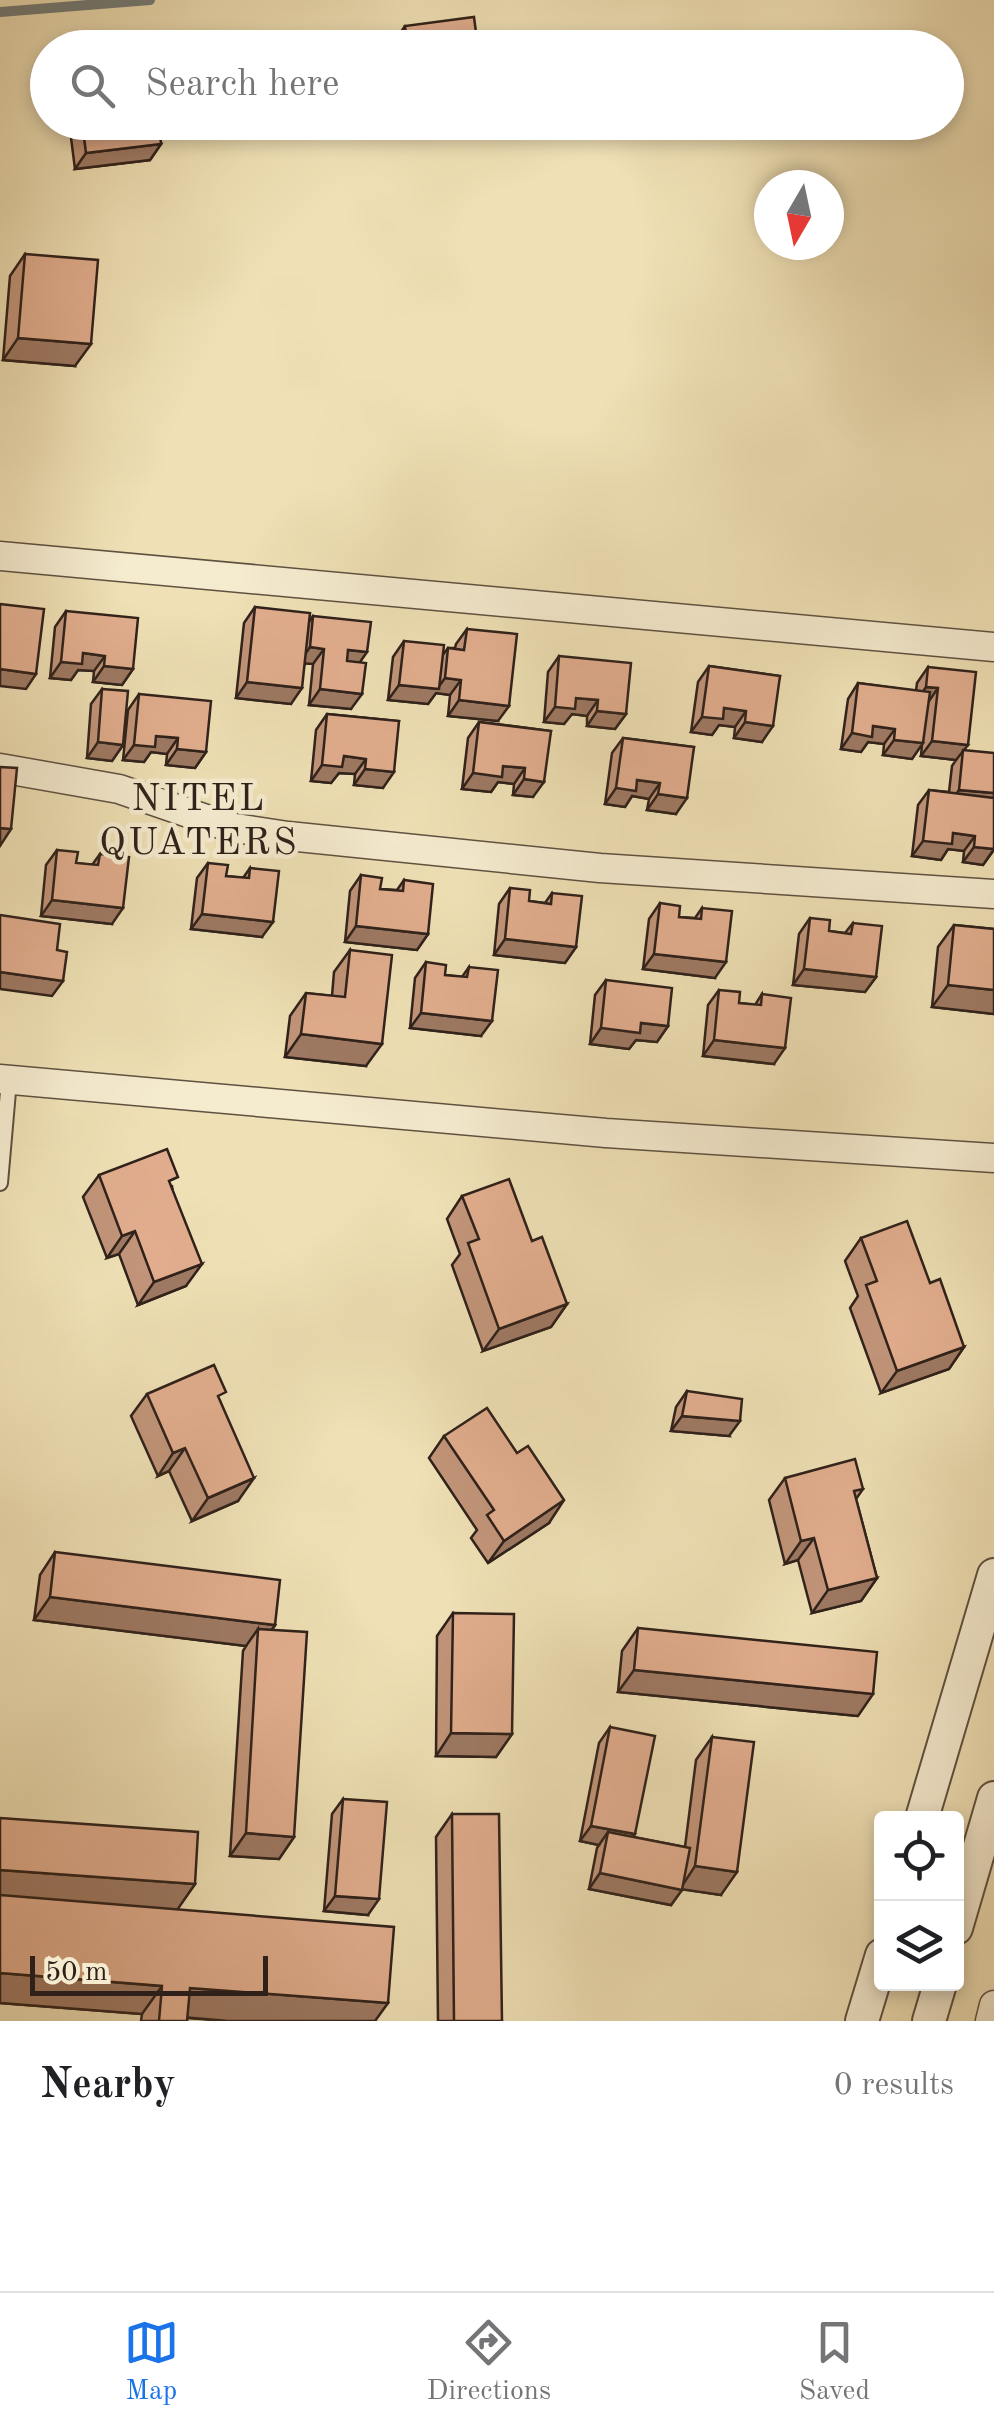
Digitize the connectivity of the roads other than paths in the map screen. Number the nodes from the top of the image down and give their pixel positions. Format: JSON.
{"nodes":[{"id":1,"x":0,"y":556,"type":"edge"},
{"id":2,"x":994,"y":647,"type":"edge"},
{"id":3,"x":0,"y":768,"type":"edge"},
{"id":4,"x":994,"y":894,"type":"edge"},
{"id":5,"x":4,"y":1079,"type":"edge"},
{"id":6,"x":994,"y":1158,"type":"edge"},
{"id":7,"x":0,"y":1184,"type":"edge"},
{"id":8,"x":994,"y":1575,"type":"edge"},
{"id":9,"x":994,"y":1798,"type":"edge"},
{"id":10,"x":924,"y":1811,"type":"edge"},
{"id":11,"x":964,"y":1901,"type":"edge"},
{"id":12,"x":874,"y":1981,"type":"edge"},
{"id":13,"x":938,"y":1991,"type":"edge"},
{"id":14,"x":994,"y":2005,"type":"edge"},
{"id":15,"x":862,"y":2021,"type":"edge"},
{"id":16,"x":930,"y":2021,"type":"edge"},
{"id":17,"x":990,"y":2021,"type":"edge"}],
"edges":[{"from":1,"to":2,"type":"street"},
{"from":3,"to":4,"type":"street"},
{"from":5,"to":6,"type":"street"},
{"from":5,"to":7,"type":"lane"},
{"from":8,"to":10,"type":"street"},
{"from":9,"to":11,"type":"street"},
{"from":12,"to":15,"type":"street"},
{"from":13,"to":16,"type":"street"},
{"from":14,"to":17,"type":"street"}]}
